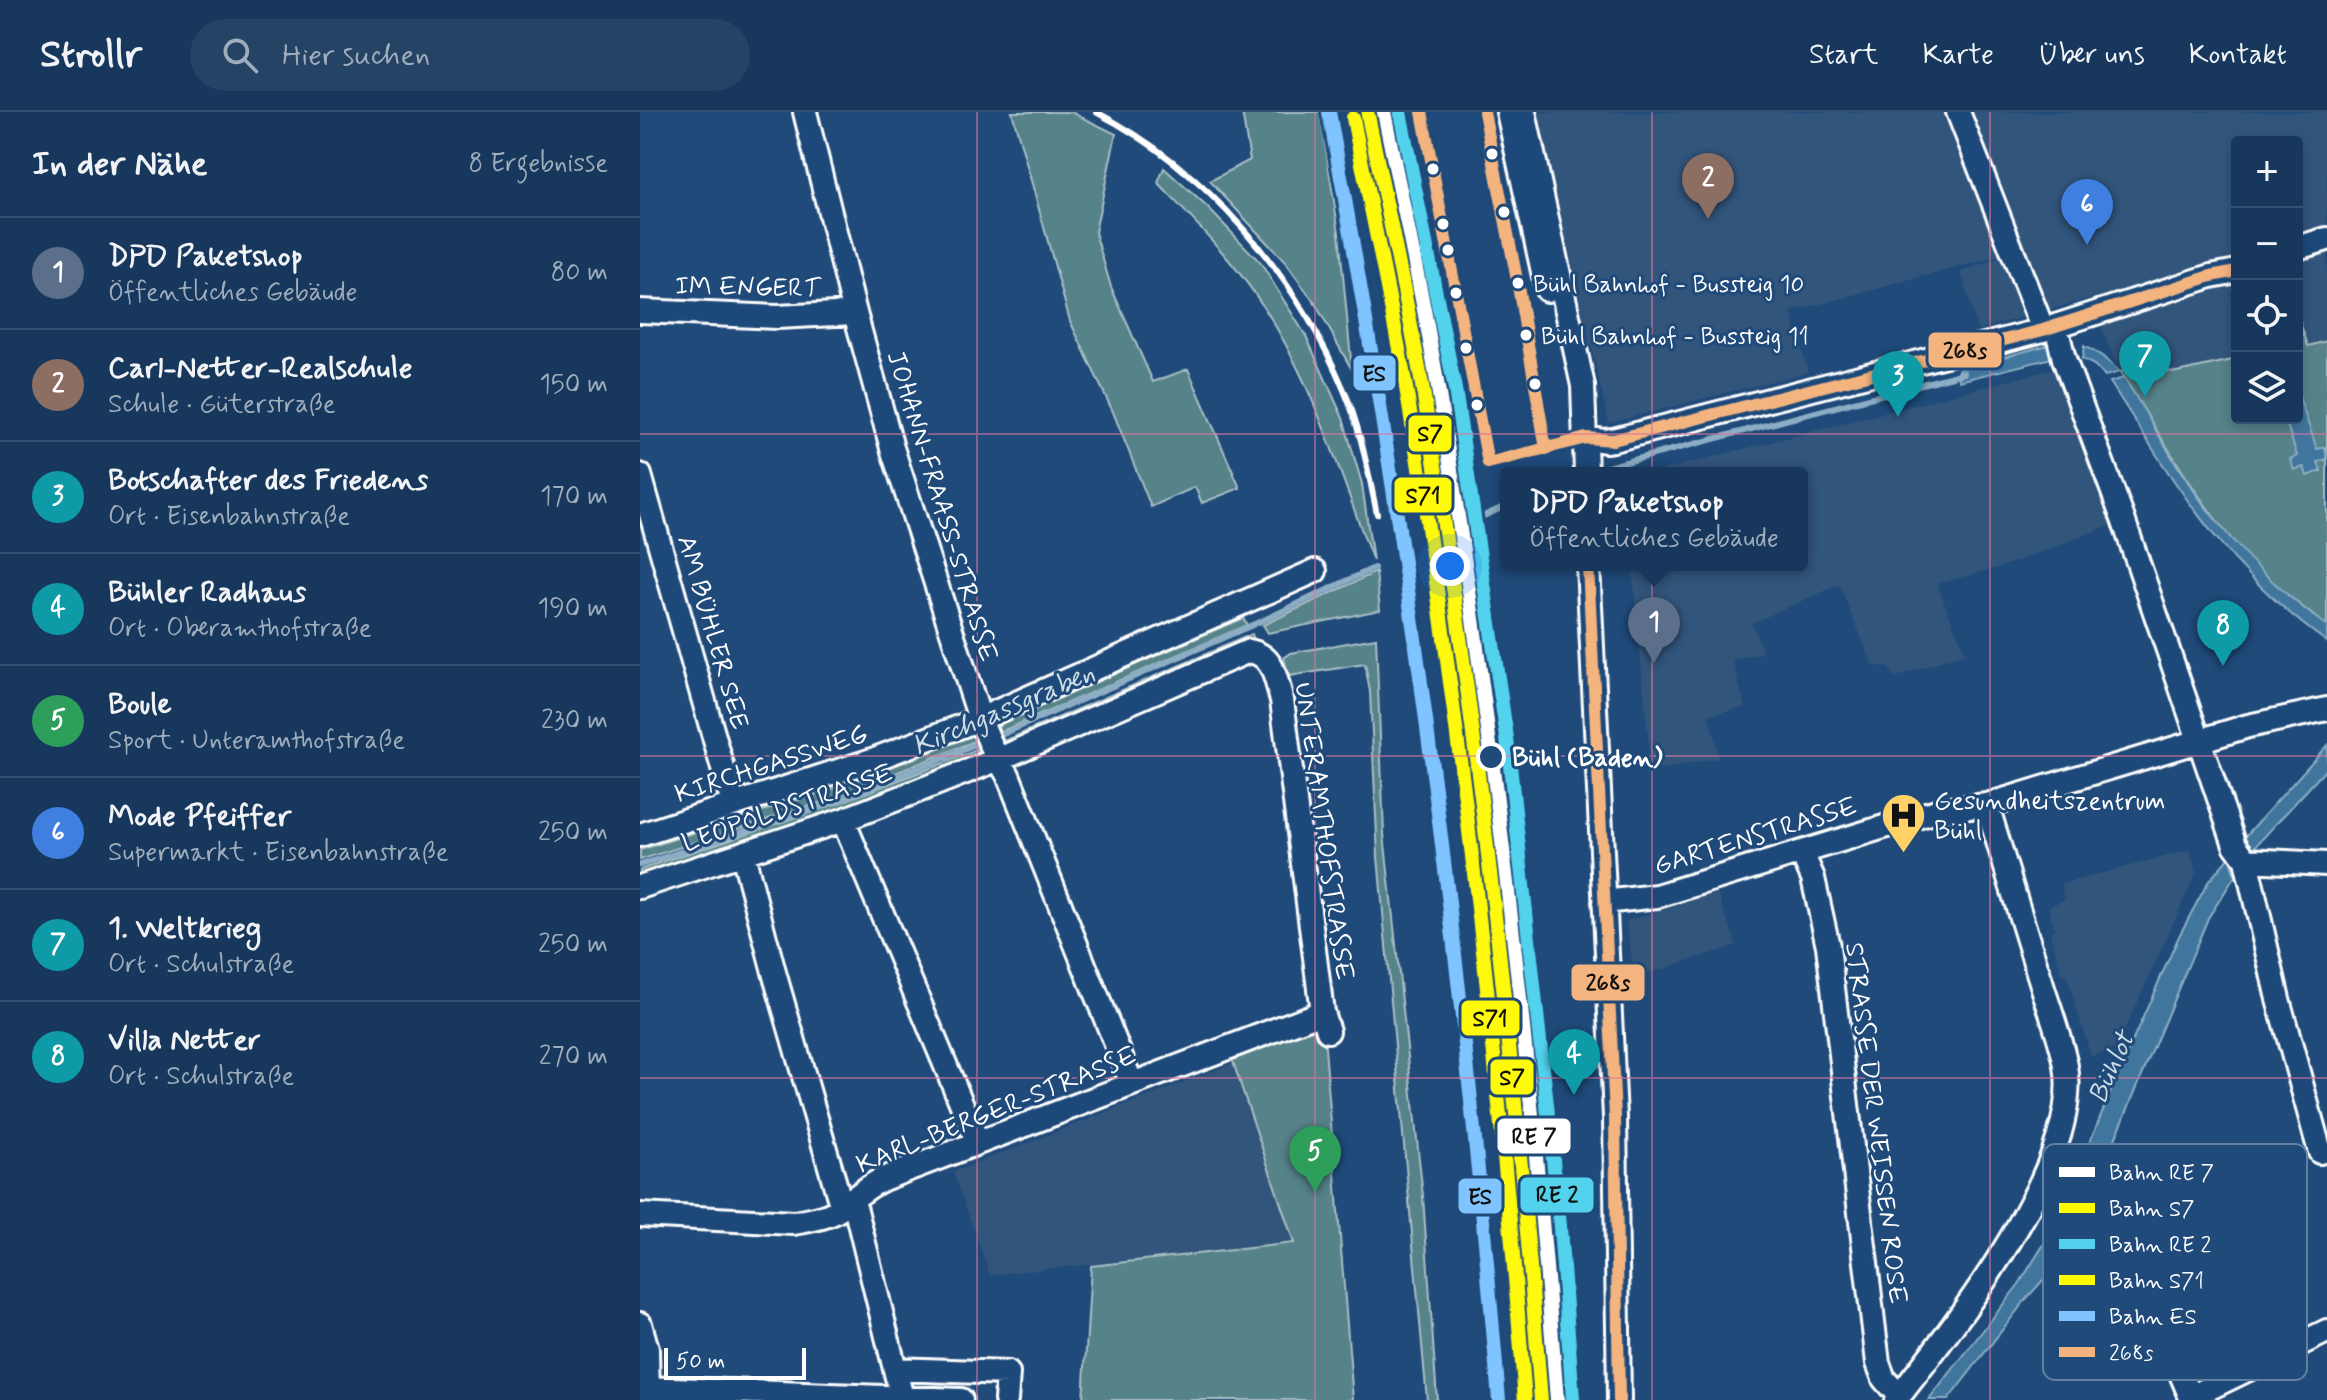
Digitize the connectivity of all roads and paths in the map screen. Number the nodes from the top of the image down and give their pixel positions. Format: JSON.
{"nodes":[{"id":1,"x":805,"y":112,"type":"edge"},
{"id":2,"x":1508,"y":112,"type":"edge"},
{"id":3,"x":1524,"y":112,"type":"edge"},
{"id":4,"x":1958,"y":112,"type":"edge"},
{"id":5,"x":2327,"y":239,"type":"edge"},
{"id":6,"x":2303,"y":246,"type":"edge"},
{"id":7,"x":2231,"y":272,"type":"edge"},
{"id":8,"x":640,"y":311,"type":"edge"},
{"id":9,"x":855,"y":313,"type":"junction"},
{"id":10,"x":2056,"y":340,"type":"junction"},
{"id":11,"x":1586,"y":457,"type":"edge"},
{"id":12,"x":640,"y":475,"type":"edge"},
{"id":13,"x":1315,"y":571,"type":"dead end"},
{"id":14,"x":1588,"y":571,"type":"edge"},
{"id":15,"x":1261,"y":653,"type":"joint"},
{"id":16,"x":2327,"y":709,"type":"edge"},
{"id":17,"x":982,"y":724,"type":"junction"},
{"id":18,"x":2199,"y":743,"type":"junction"},
{"id":19,"x":997,"y":755,"type":"junction"},
{"id":20,"x":733,"y":804,"type":"junction"},
{"id":21,"x":1987,"y":805,"type":"junction"},
{"id":22,"x":843,"y":820,"type":"junction"},
{"id":23,"x":640,"y":835,"type":"edge"},
{"id":24,"x":1802,"y":853,"type":"junction"},
{"id":25,"x":743,"y":854,"type":"junction"},
{"id":26,"x":2246,"y":859,"type":"junction"},
{"id":27,"x":2327,"y":864,"type":"edge"},
{"id":28,"x":640,"y":887,"type":"edge"},
{"id":29,"x":1604,"y":902,"type":"junction"},
{"id":30,"x":1327,"y":1021,"type":"joint"},
{"id":31,"x":1132,"y":1084,"type":"junction"},
{"id":32,"x":978,"y":1143,"type":"junction"},
{"id":33,"x":2057,"y":1144,"type":"edge"},
{"id":34,"x":2320,"y":1152,"type":"dead end"},
{"id":35,"x":2043,"y":1178,"type":"edge"},
{"id":36,"x":848,"y":1203,"type":"junction"},
{"id":37,"x":640,"y":1215,"type":"edge"},
{"id":38,"x":640,"y":1324,"type":"edge"},
{"id":39,"x":2327,"y":1331,"type":"edge"},
{"id":40,"x":2307,"y":1341,"type":"edge"},
{"id":41,"x":895,"y":1369,"type":"junction"},
{"id":42,"x":2228,"y":1380,"type":"edge"},
{"id":43,"x":648,"y":1394,"type":"edge"},
{"id":44,"x":902,"y":1398,"type":"junction"},
{"id":45,"x":1897,"y":1398,"type":"edge"},
{"id":46,"x":2192,"y":1398,"type":"edge"},
{"id":47,"x":961,"y":1400,"type":"edge"},
{"id":48,"x":1006,"y":1400,"type":"edge"},
{"id":49,"x":1619,"y":1400,"type":"edge"}],
"edges":[{"from":1,"to":9,"type":"street","name":"JOHANN-FRAASS-STRASSE"},
{"from":2,"to":11,"type":"street"},
{"from":3,"to":11,"type":"street"},
{"from":4,"to":10,"type":"street"},
{"from":5,"to":6,"type":"street"},
{"from":7,"to":10,"type":"street"},
{"from":8,"to":9,"type":"street","name":"IM ENGERT"},
{"from":9,"to":17,"type":"street","name":"JOHANN-FRAASS-STRASSE"},
{"from":10,"to":11,"type":"street"},
{"from":10,"to":18,"type":"street"},
{"from":12,"to":20,"type":"street","name":"AM BÜHLER SEE"},
{"from":13,"to":17,"type":"street","name":"KIRCHGASSWEG"},
{"from":14,"to":29,"type":"street"},
{"from":15,"to":19,"type":"street","name":"LEOPOLDSTRASSE"},
{"from":15,"to":30,"type":"street","name":"UNTERAMTHOFSTRASSE"},
{"from":16,"to":18,"type":"street","name":"GARTENSTRASSE"},
{"from":17,"to":19,"type":"street","name":"JOHANN-FRAASS-STRASSE"},
{"from":17,"to":20,"type":"street","name":"KIRCHGASSWEG"},
{"from":18,"to":21,"type":"street","name":"GARTENSTRASSE"},
{"from":18,"to":26,"type":"street"},
{"from":19,"to":22,"type":"street","name":"LEOPOLDSTRASSE"},
{"from":19,"to":31,"type":"street","name":"JOHANN-FRAASS-STRASSE"},
{"from":20,"to":23,"type":"street","name":"KIRCHGASSWEG"},
{"from":21,"to":24,"type":"street","name":"GARTENSTRASSE"},
{"from":21,"to":33,"type":"street"},
{"from":22,"to":25,"type":"street","name":"LEOPOLDSTRASSE"},
{"from":22,"to":32,"type":"street"},
{"from":24,"to":29,"type":"street","name":"GARTENSTRASSE"},
{"from":24,"to":45,"type":"street","name":"STRASSE DER WEISSEN ROSE"},
{"from":25,"to":28,"type":"street","name":"LEOPOLDSTRASSE"},
{"from":25,"to":36,"type":"street"},
{"from":26,"to":27,"type":"street"},
{"from":26,"to":34,"type":"street"},
{"from":29,"to":49,"type":"street"},
{"from":30,"to":31,"type":"street","name":"KARL-BERGER-STRASSE"},
{"from":31,"to":32,"type":"street","name":"KARL-BERGER-STRASSE"},
{"from":32,"to":36,"type":"street","name":"KARL-BERGER-STRASSE"},
{"from":35,"to":45,"type":"street"},
{"from":36,"to":37,"type":"street","name":"KARL-BERGER-STRASSE"},
{"from":36,"to":41,"type":"street"},
{"from":38,"to":43,"type":"street"},
{"from":39,"to":40,"type":"street"},
{"from":41,"to":44,"type":"street"},
{"from":41,"to":48,"type":"street"},
{"from":42,"to":46,"type":"street"},
{"from":43,"to":44,"type":"street"},
{"from":44,"to":47,"type":"street"}]}
